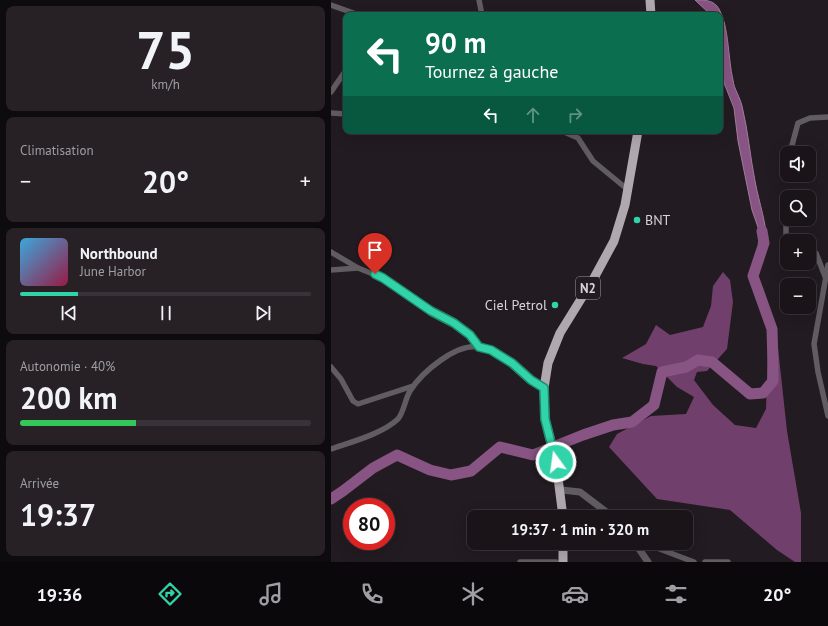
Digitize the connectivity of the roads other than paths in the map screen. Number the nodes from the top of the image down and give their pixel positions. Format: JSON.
{"nodes":[{"id":1,"x":479,"y":0,"type":"edge"},
{"id":2,"x":650,"y":0,"type":"edge"},
{"id":3,"x":331,"y":5,"type":"edge"},
{"id":4,"x":351,"y":12,"type":"edge"},
{"id":5,"x":482,"y":12,"type":"edge"},
{"id":6,"x":651,"y":12,"type":"edge"},
{"id":7,"x":343,"y":74,"type":"edge"},
{"id":8,"x":331,"y":92,"type":"edge"},
{"id":9,"x":331,"y":113,"type":"edge"},
{"id":10,"x":343,"y":114,"type":"edge"},
{"id":11,"x":828,"y":117,"type":"edge"},
{"id":12,"x":569,"y":134,"type":"edge"},
{"id":13,"x":637,"y":134,"type":"edge"},
{"id":14,"x":792,"y":146,"type":"edge"},
{"id":15,"x":627,"y":189,"type":"junction"},
{"id":16,"x":331,"y":252,"type":"edge"},
{"id":17,"x":816,"y":253,"type":"edge"},
{"id":18,"x":828,"y":265,"type":"edge"},
{"id":19,"x":358,"y":268,"type":"junction"},
{"id":20,"x":331,"y":270,"type":"edge"},
{"id":21,"x":826,"y":279,"type":"junction"},
{"id":22,"x":479,"y":347,"type":"junction"},
{"id":23,"x":331,"y":367,"type":"edge"},
{"id":24,"x":414,"y":386,"type":"junction"},
{"id":25,"x":544,"y":388,"type":"junction"},
{"id":26,"x":828,"y":416,"type":"edge"},
{"id":27,"x":331,"y":449,"type":"edge"},
{"id":28,"x":561,"y":490,"type":"junction"},
{"id":29,"x":562,"y":510,"type":"edge"},
{"id":30,"x":604,"y":510,"type":"edge"},
{"id":31,"x":563,"y":550,"type":"edge"},
{"id":32,"x":640,"y":550,"type":"edge"},
{"id":33,"x":662,"y":550,"type":"edge"},
{"id":34,"x":520,"y":562,"type":"edge"},
{"id":35,"x":556,"y":562,"type":"edge"},
{"id":36,"x":563,"y":562,"type":"edge"},
{"id":37,"x":648,"y":562,"type":"edge"},
{"id":38,"x":694,"y":562,"type":"edge"},
{"id":39,"x":705,"y":562,"type":"edge"},
{"id":40,"x":728,"y":562,"type":"edge"}],
"edges":[{"from":1,"to":5,"type":"street"},
{"from":2,"to":6,"type":"highway"},
{"from":3,"to":4,"type":"street"},
{"from":7,"to":8,"type":"street"},
{"from":9,"to":10,"type":"street"},
{"from":11,"to":14,"type":"street"},
{"from":12,"to":15,"type":"street"},
{"from":13,"to":15,"type":"highway","number":"N2"},
{"from":15,"to":25,"type":"highway","number":"N2"},
{"from":16,"to":19,"type":"street"},
{"from":17,"to":21,"type":"street"},
{"from":18,"to":21,"type":"street"},
{"from":19,"to":20,"type":"street"},
{"from":19,"to":22,"type":"street"},
{"from":21,"to":26,"type":"street"},
{"from":22,"to":24,"type":"street"},
{"from":22,"to":25,"type":"street"},
{"from":23,"to":24,"type":"street"},
{"from":24,"to":27,"type":"street"},
{"from":25,"to":28,"type":"highway","number":"N2"},
{"from":28,"to":29,"type":"highway","number":"N2"},
{"from":28,"to":30,"type":"street"},
{"from":31,"to":36,"type":"highway"},
{"from":32,"to":37,"type":"street"},
{"from":33,"to":38,"type":"street"},
{"from":34,"to":35,"type":"street"},
{"from":39,"to":40,"type":"street"}]}
